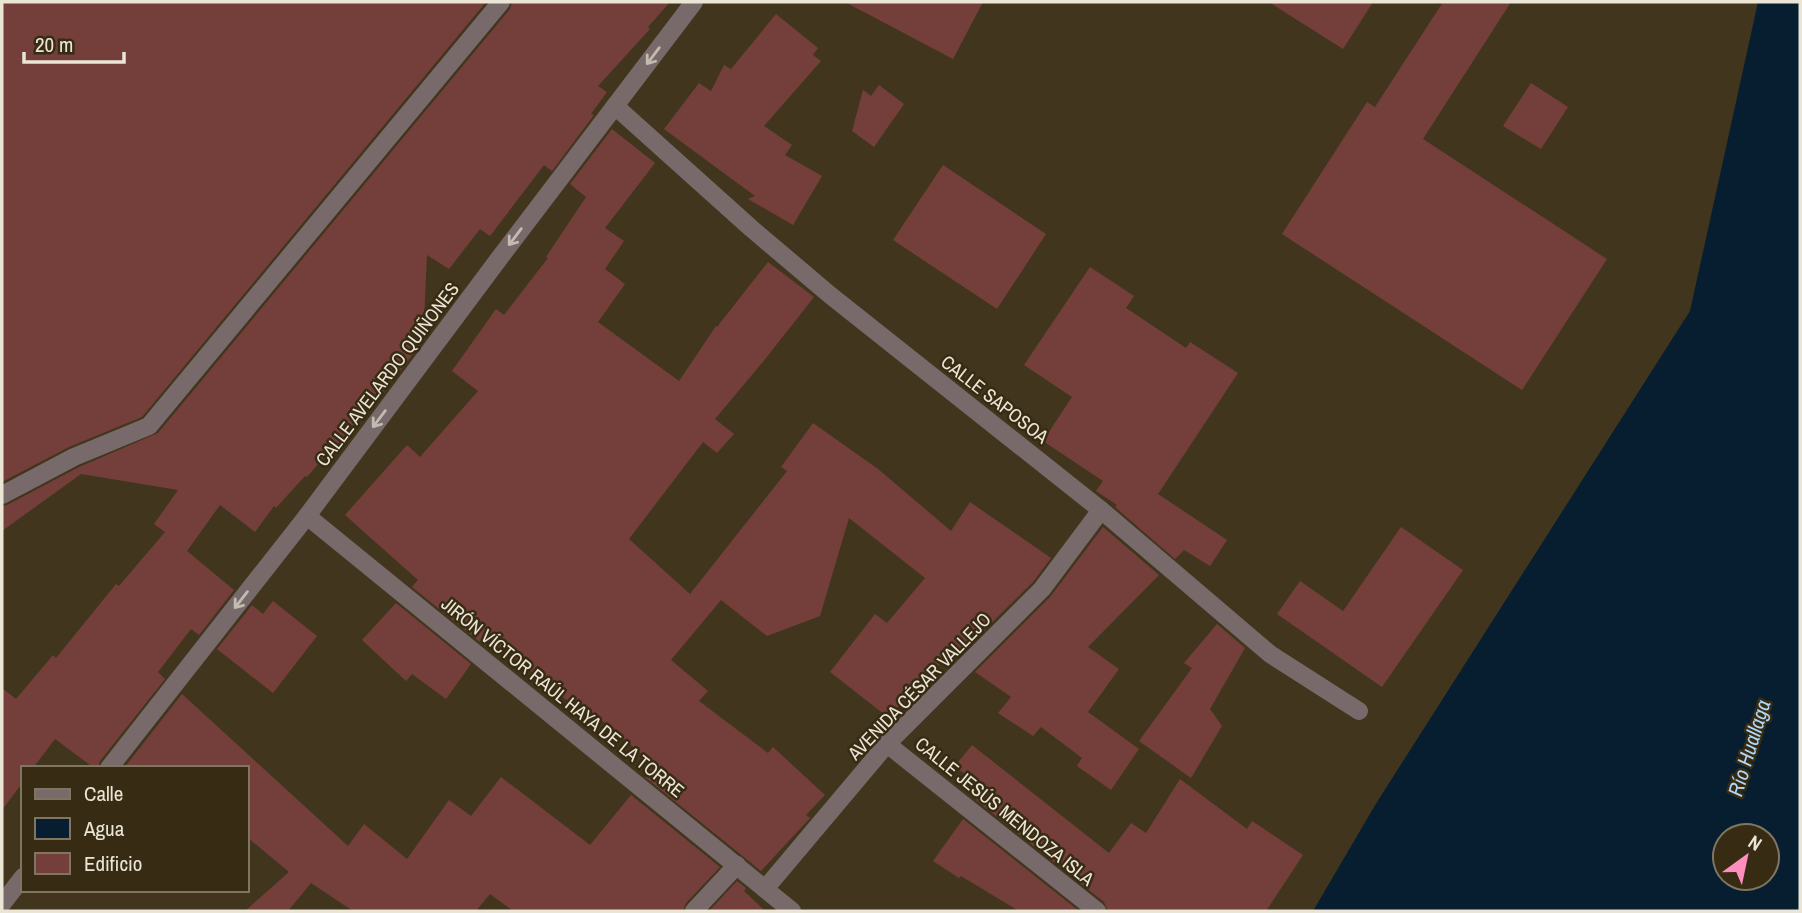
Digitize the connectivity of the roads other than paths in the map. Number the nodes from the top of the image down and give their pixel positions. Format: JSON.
{"nodes":[{"id":1,"x":501,"y":2,"type":"edge"},
{"id":2,"x":694,"y":2,"type":"edge"},
{"id":3,"x":615,"y":106,"type":"junction"},
{"id":4,"x":2,"y":495,"type":"edge"},
{"id":5,"x":1101,"y":510,"type":"junction"},
{"id":6,"x":307,"y":516,"type":"junction"},
{"id":7,"x":1359,"y":711,"type":"dead end"},
{"id":8,"x":887,"y":744,"type":"junction"},
{"id":9,"x":111,"y":766,"type":"edge"},
{"id":10,"x":737,"y":865,"type":"junction"},
{"id":11,"x":21,"y":880,"type":"edge"},
{"id":12,"x":765,"y":889,"type":"junction"},
{"id":13,"x":2,"y":904,"type":"edge"},
{"id":14,"x":694,"y":911,"type":"edge"},
{"id":15,"x":792,"y":911,"type":"edge"},
{"id":16,"x":1097,"y":911,"type":"edge"}],
"edges":[{"from":1,"to":4,"type":"street"},
{"from":2,"to":3,"type":"street","name":"CALLE AVELARDO QUIÑONES","one_way":true},
{"from":3,"to":5,"type":"street","name":"CALLE SAPOSOA"},
{"from":3,"to":6,"type":"street","name":"CALLE AVELARDO QUIÑONES","one_way":true},
{"from":5,"to":7,"type":"street","name":"CALLE SAPOSOA"},
{"from":5,"to":8,"type":"street","name":"AVENIDA CÉSAR VALLEJO"},
{"from":6,"to":9,"type":"street","name":"CALLE AVELARDO QUIÑONES","one_way":true},
{"from":6,"to":10,"type":"street","name":"JIRÓN VÍCTOR RAÚL HAYA DE LA TORRE"},
{"from":8,"to":12,"type":"street","name":"AVENIDA CÉSAR VALLEJO"},
{"from":8,"to":16,"type":"street","name":"CALLE JESÚS MENDOZA ISLA"},
{"from":10,"to":12,"type":"street","name":"JIRÓN VÍCTOR RAÚL HAYA DE LA TORRE"},
{"from":10,"to":14,"type":"street"},
{"from":11,"to":13,"type":"street"},
{"from":12,"to":15,"type":"street","name":"JIRÓN VÍCTOR RAÚL HAYA DE LA TORRE"}]}
